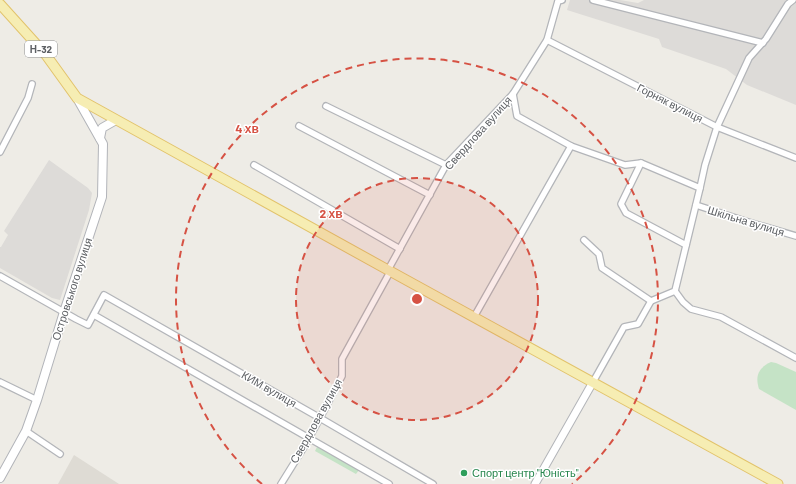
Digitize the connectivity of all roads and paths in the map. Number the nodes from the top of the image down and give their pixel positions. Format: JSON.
{"nodes":[{"id":1,"x":562,"y":0,"type":"edge"},
{"id":2,"x":593,"y":0,"type":"edge"},
{"id":3,"x":793,"y":0,"type":"edge"},
{"id":4,"x":0,"y":4,"type":"edge"},
{"id":5,"x":547,"y":40,"type":"junction"},
{"id":6,"x":763,"y":43,"type":"junction"},
{"id":7,"x":32,"y":84,"type":"dead end"},
{"id":8,"x":513,"y":94,"type":"junction"},
{"id":9,"x":77,"y":98,"type":"junction"},
{"id":10,"x":326,"y":106,"type":"dead end"},
{"id":11,"x":116,"y":120,"type":"junction"},
{"id":12,"x":299,"y":126,"type":"dead end"},
{"id":13,"x":717,"y":127,"type":"junction"},
{"id":14,"x":100,"y":138,"type":"junction"},
{"id":15,"x":571,"y":146,"type":"junction"},
{"id":16,"x":0,"y":152,"type":"edge"},
{"id":17,"x":796,"y":158,"type":"edge"},
{"id":18,"x":641,"y":163,"type":"junction"},
{"id":19,"x":254,"y":165,"type":"dead end"},
{"id":20,"x":446,"y":166,"type":"junction"},
{"id":21,"x":700,"y":188,"type":"junction"},
{"id":22,"x":430,"y":195,"type":"junction"},
{"id":23,"x":696,"y":205,"type":"junction"},
{"id":24,"x":796,"y":236,"type":"edge"},
{"id":25,"x":584,"y":240,"type":"dead end"},
{"id":26,"x":686,"y":245,"type":"junction"},
{"id":27,"x":400,"y":249,"type":"junction"},
{"id":28,"x":389,"y":271,"type":"junction"},
{"id":29,"x":0,"y":276,"type":"edge"},
{"id":30,"x":675,"y":291,"type":"junction"},
{"id":31,"x":651,"y":301,"type":"junction"},
{"id":32,"x":64,"y":312,"type":"junction"},
{"id":33,"x":94,"y":315,"type":"junction"},
{"id":34,"x":474,"y":317,"type":"junction"},
{"id":35,"x":796,"y":358,"type":"edge"},
{"id":36,"x":0,"y":382,"type":"edge"},
{"id":37,"x":593,"y":382,"type":"junction"},
{"id":38,"x":37,"y":400,"type":"junction"},
{"id":39,"x":320,"y":418,"type":"junction"},
{"id":40,"x":26,"y":431,"type":"junction"},
{"id":41,"x":309,"y":438,"type":"junction"},
{"id":42,"x":60,"y":454,"type":"dead end"},
{"id":43,"x":0,"y":478,"type":"edge"},
{"id":44,"x":281,"y":484,"type":"edge"},
{"id":45,"x":389,"y":484,"type":"edge"},
{"id":46,"x":433,"y":484,"type":"edge"},
{"id":47,"x":535,"y":484,"type":"edge"},
{"id":48,"x":778,"y":484,"type":"edge"}],
"edges":[{"from":1,"to":5,"type":"street","name":"Свердлова вулиця"},
{"from":2,"to":6,"type":"street"},
{"from":3,"to":6,"type":"street","name":"Шкільна вулиця"},
{"from":4,"to":9,"type":"main road","number":"Н-32"},
{"from":5,"to":8,"type":"street","name":"Свердлова вулиця"},
{"from":5,"to":13,"type":"street","name":"Горняк вулиця"},
{"from":6,"to":13,"type":"street","name":"Шкільна вулиця"},
{"from":7,"to":16,"type":"street"},
{"from":8,"to":15,"type":"street"},
{"from":8,"to":20,"type":"street","name":"Свердлова вулиця"},
{"from":9,"to":11,"type":"main road","number":"Н-32"},
{"from":9,"to":14,"type":"main road","name":"Островського вулиця"},
{"from":10,"to":20,"type":"street"},
{"from":11,"to":14,"type":"main road"},
{"from":11,"to":28,"type":"main road","number":"Н-32"},
{"from":12,"to":22,"type":"street"},
{"from":13,"to":17,"type":"street","name":"Горняк вулиця"},
{"from":13,"to":21,"type":"street","name":"Шкільна вулиця"},
{"from":14,"to":32,"type":"main road","name":"Островського вулиця"},
{"from":15,"to":18,"type":"street"},
{"from":15,"to":34,"type":"street"},
{"from":18,"to":21,"type":"street"},
{"from":18,"to":26,"type":"street"},
{"from":19,"to":27,"type":"street"},
{"from":20,"to":22,"type":"street","name":"Свердлова вулиця"},
{"from":21,"to":23,"type":"street","name":"Шкільна вулиця"},
{"from":22,"to":27,"type":"street","name":"Свердлова вулиця"},
{"from":23,"to":24,"type":"street","name":"Шкільна вулиця"},
{"from":23,"to":26,"type":"street"},
{"from":25,"to":31,"type":"street"},
{"from":26,"to":30,"type":"street"},
{"from":27,"to":28,"type":"street","name":"Свердлова вулиця"},
{"from":28,"to":34,"type":"main road","number":"Н-32"},
{"from":28,"to":39,"type":"street","name":"Свердлова вулиця"},
{"from":29,"to":32,"type":"street"},
{"from":30,"to":31,"type":"street"},
{"from":30,"to":35,"type":"street"},
{"from":31,"to":37,"type":"street"},
{"from":32,"to":33,"type":"street"},
{"from":32,"to":38,"type":"main road","name":"Островського вулиця"},
{"from":33,"to":39,"type":"street","name":"КИМ вулиця"},
{"from":33,"to":41,"type":"street","name":"КИМ вулиця"},
{"from":34,"to":37,"type":"main road","number":"Н-32"},
{"from":36,"to":38,"type":"street"},
{"from":37,"to":47,"type":"street"},
{"from":37,"to":48,"type":"main road","number":"Н-32"},
{"from":38,"to":40,"type":"main road","name":"Островського вулиця"},
{"from":39,"to":41,"type":"street","name":"Свердлова вулиця"},
{"from":39,"to":46,"type":"street","name":"КИМ вулиця"},
{"from":40,"to":42,"type":"street"},
{"from":40,"to":43,"type":"main road","name":"Островського вулиця"},
{"from":41,"to":44,"type":"street","name":"Свердлова вулиця"},
{"from":41,"to":45,"type":"street","name":"КИМ вулиця"}]}
